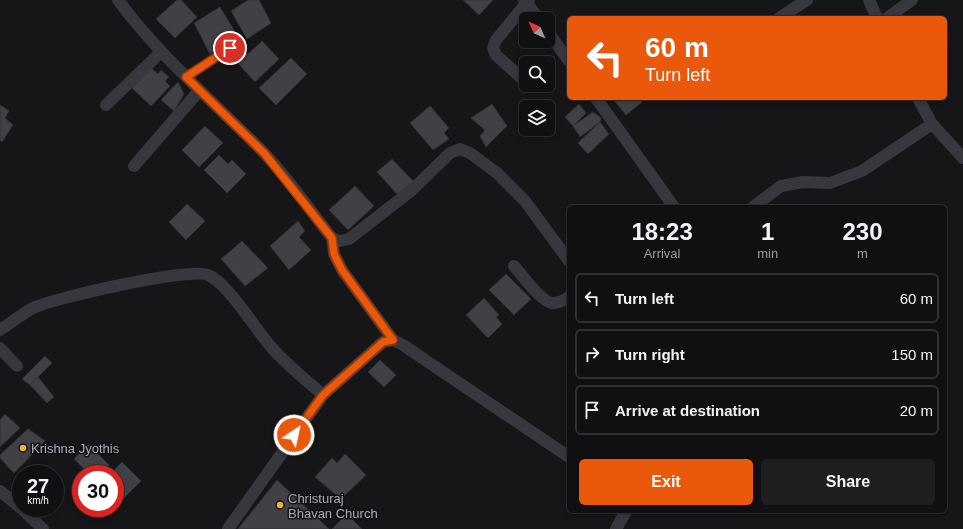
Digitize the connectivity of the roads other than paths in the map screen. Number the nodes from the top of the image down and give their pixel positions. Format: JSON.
{"nodes":[{"id":1,"x":118,"y":0,"type":"edge"},
{"id":2,"x":807,"y":0,"type":"edge"},
{"id":3,"x":869,"y":0,"type":"edge"},
{"id":4,"x":912,"y":0,"type":"edge"},
{"id":5,"x":526,"y":1,"type":"edge"},
{"id":6,"x":534,"y":12,"type":"edge"},
{"id":7,"x":782,"y":16,"type":"edge"},
{"id":8,"x":877,"y":16,"type":"edge"},
{"id":9,"x":891,"y":16,"type":"edge"},
{"id":10,"x":240,"y":41,"type":"dead end"},
{"id":11,"x":555,"y":42,"type":"edge"},
{"id":12,"x":162,"y":52,"type":"junction"},
{"id":13,"x":567,"y":58,"type":"edge"},
{"id":14,"x":519,"y":76,"type":"edge"},
{"id":15,"x":186,"y":77,"type":"junction"},
{"id":16,"x":199,"y":91,"type":"junction"},
{"id":17,"x":597,"y":100,"type":"edge"},
{"id":18,"x":919,"y":100,"type":"edge"},
{"id":19,"x":106,"y":105,"type":"dead end"},
{"id":20,"x":932,"y":124,"type":"junction"},
{"id":21,"x":963,"y":158,"type":"edge"},
{"id":22,"x":134,"y":166,"type":"dead end"},
{"id":23,"x":673,"y":205,"type":"edge"},
{"id":24,"x":756,"y":205,"type":"edge"},
{"id":25,"x":332,"y":238,"type":"junction"},
{"id":26,"x":567,"y":258,"type":"edge"},
{"id":27,"x":514,"y":266,"type":"dead end"},
{"id":28,"x":567,"y":298,"type":"edge"},
{"id":29,"x":0,"y":330,"type":"edge"},
{"id":30,"x":393,"y":340,"type":"junction"},
{"id":31,"x":0,"y":348,"type":"edge"},
{"id":32,"x":17,"y":366,"type":"dead end"},
{"id":33,"x":323,"y":395,"type":"junction"},
{"id":34,"x":567,"y":457,"type":"edge"},
{"id":35,"x":0,"y":491,"type":"edge"},
{"id":36,"x":12,"y":501,"type":"edge"},
{"id":37,"x":625,"y":513,"type":"edge"},
{"id":38,"x":30,"y":517,"type":"edge"},
{"id":39,"x":43,"y":529,"type":"edge"},
{"id":40,"x":228,"y":529,"type":"edge"},
{"id":41,"x":616,"y":529,"type":"edge"}],
"edges":[{"from":1,"to":12,"type":"street"},
{"from":2,"to":7,"type":"street"},
{"from":3,"to":8,"type":"street"},
{"from":4,"to":9,"type":"street"},
{"from":5,"to":6,"type":"street"},
{"from":5,"to":14,"type":"street"},
{"from":10,"to":15,"type":"lane"},
{"from":11,"to":13,"type":"street"},
{"from":12,"to":15,"type":"street"},
{"from":12,"to":19,"type":"street"},
{"from":15,"to":16,"type":"street"},
{"from":16,"to":22,"type":"street"},
{"from":16,"to":25,"type":"street"},
{"from":17,"to":23,"type":"street"},
{"from":18,"to":20,"type":"street"},
{"from":20,"to":21,"type":"street"},
{"from":20,"to":24,"type":"street"},
{"from":25,"to":26,"type":"street"},
{"from":25,"to":30,"type":"street"},
{"from":27,"to":28,"type":"street"},
{"from":29,"to":33,"type":"street"},
{"from":30,"to":33,"type":"street"},
{"from":30,"to":34,"type":"street"},
{"from":31,"to":32,"type":"street"},
{"from":33,"to":40,"type":"street"},
{"from":35,"to":36,"type":"street"},
{"from":37,"to":41,"type":"street"},
{"from":38,"to":39,"type":"street"}]}
